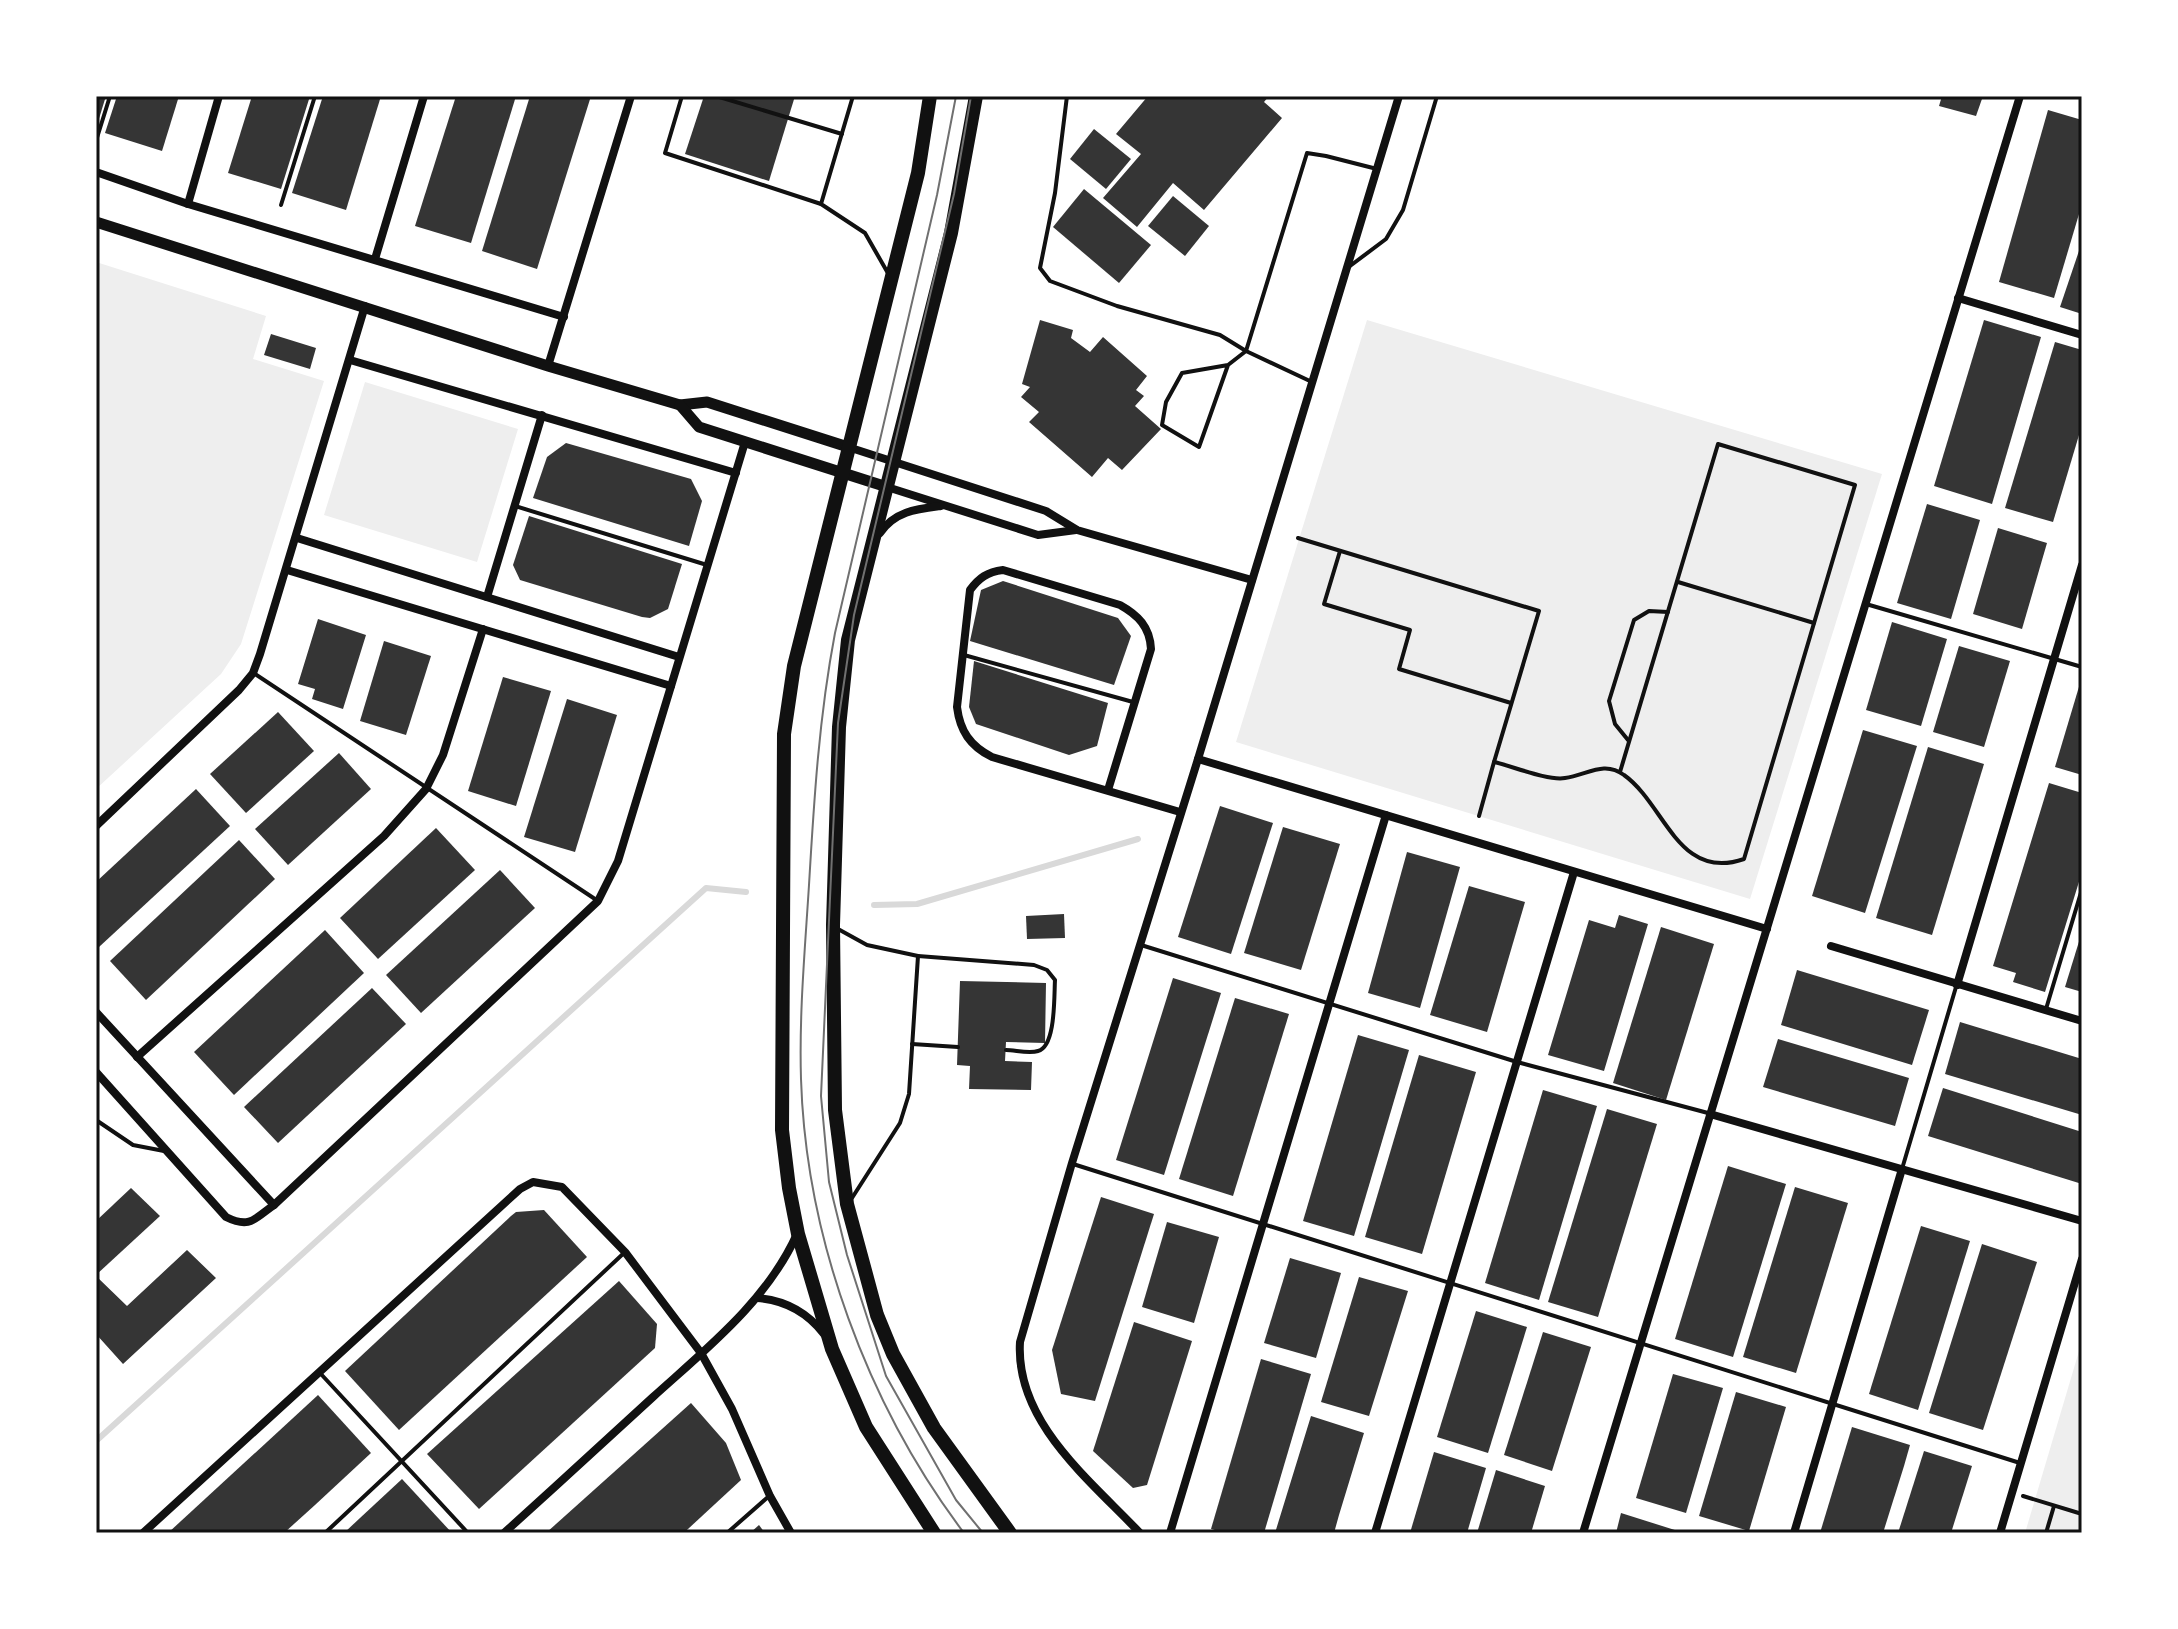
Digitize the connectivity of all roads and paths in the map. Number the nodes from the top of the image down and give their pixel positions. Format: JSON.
{"nodes":[{"id":1,"x":110,"y":96,"type":"edge"},
{"id":2,"x":219,"y":96,"type":"edge"},
{"id":3,"x":315,"y":96,"type":"edge"},
{"id":4,"x":424,"y":96,"type":"edge"},
{"id":5,"x":631,"y":96,"type":"edge"},
{"id":6,"x":682,"y":96,"type":"edge"},
{"id":7,"x":716,"y":96,"type":"edge"},
{"id":8,"x":853,"y":96,"type":"edge"},
{"id":9,"x":930,"y":96,"type":"edge"},
{"id":10,"x":976,"y":96,"type":"edge"},
{"id":11,"x":1067,"y":96,"type":"edge"},
{"id":12,"x":1399,"y":96,"type":"edge"},
{"id":13,"x":1437,"y":96,"type":"edge"},
{"id":14,"x":2020,"y":96,"type":"edge"},
{"id":15,"x":842,"y":134,"type":"junction"},
{"id":16,"x":96,"y":141,"type":"edge"},
{"id":17,"x":1377,"y":169,"type":"junction"},
{"id":18,"x":96,"y":172,"type":"edge"},
{"id":19,"x":188,"y":204,"type":"junction"},
{"id":20,"x":821,"y":204,"type":"junction"},
{"id":21,"x":281,"y":205,"type":"dead end"},
{"id":22,"x":96,"y":222,"type":"edge"},
{"id":23,"x":375,"y":259,"type":"junction"},
{"id":24,"x":1346,"y":269,"type":"junction"},
{"id":25,"x":892,"y":281,"type":"junction"},
{"id":26,"x":1958,"y":298,"type":"junction"},
{"id":27,"x":365,"y":306,"type":"junction"},
{"id":28,"x":564,"y":317,"type":"junction"},
{"id":29,"x":2082,"y":335,"type":"edge"},
{"id":30,"x":1246,"y":351,"type":"junction"},
{"id":31,"x":350,"y":360,"type":"junction"},
{"id":32,"x":1228,"y":365,"type":"junction"},
{"id":33,"x":548,"y":366,"type":"junction"},
{"id":34,"x":1312,"y":382,"type":"junction"},
{"id":35,"x":680,"y":405,"type":"junction"},
{"id":36,"x":542,"y":415,"type":"junction"},
{"id":37,"x":745,"y":442,"type":"junction"},
{"id":38,"x":848,"y":447,"type":"junction"},
{"id":39,"x":893,"y":462,"type":"junction"},
{"id":40,"x":736,"y":473,"type":"junction"},
{"id":41,"x":842,"y":473,"type":"junction"},
{"id":42,"x":887,"y":487,"type":"junction"},
{"id":43,"x":515,"y":506,"type":"junction"},
{"id":44,"x":946,"y":506,"type":"junction"},
{"id":45,"x":1077,"y":530,"type":"junction"},
{"id":46,"x":297,"y":538,"type":"junction"},
{"id":47,"x":1298,"y":538,"type":"dead end"},
{"id":48,"x":873,"y":543,"type":"junction"},
{"id":49,"x":1340,"y":551,"type":"junction"},
{"id":50,"x":707,"y":565,"type":"junction"},
{"id":51,"x":2082,"y":565,"type":"edge"},
{"id":52,"x":287,"y":570,"type":"junction"},
{"id":53,"x":1252,"y":580,"type":"junction"},
{"id":54,"x":1677,"y":582,"type":"junction"},
{"id":55,"x":487,"y":597,"type":"junction"},
{"id":56,"x":1866,"y":604,"type":"junction"},
{"id":57,"x":1668,"y":612,"type":"junction"},
{"id":58,"x":1814,"y":623,"type":"junction"},
{"id":59,"x":483,"y":629,"type":"junction"},
{"id":60,"x":962,"y":654,"type":"junction"},
{"id":61,"x":679,"y":657,"type":"junction"},
{"id":62,"x":2054,"y":658,"type":"junction"},
{"id":63,"x":2082,"y":667,"type":"edge"},
{"id":64,"x":253,"y":673,"type":"junction"},
{"id":65,"x":671,"y":686,"type":"junction"},
{"id":66,"x":1135,"y":702,"type":"junction"},
{"id":67,"x":1511,"y":703,"type":"junction"},
{"id":68,"x":1629,"y":741,"type":"junction"},
{"id":69,"x":1198,"y":759,"type":"junction"},
{"id":70,"x":1494,"y":762,"type":"junction"},
{"id":71,"x":1620,"y":772,"type":"junction"},
{"id":72,"x":426,"y":789,"type":"junction"},
{"id":73,"x":1108,"y":790,"type":"junction"},
{"id":74,"x":1180,"y":812,"type":"junction"},
{"id":75,"x":1386,"y":815,"type":"junction"},
{"id":76,"x":1479,"y":816,"type":"dead end"},
{"id":77,"x":96,"y":826,"type":"edge"},
{"id":78,"x":1574,"y":872,"type":"junction"},
{"id":79,"x":2082,"y":889,"type":"edge"},
{"id":80,"x":598,"y":901,"type":"junction"},
{"id":81,"x":833,"y":925,"type":"junction"},
{"id":82,"x":1767,"y":929,"type":"junction"},
{"id":83,"x":1140,"y":945,"type":"junction"},
{"id":84,"x":1831,"y":946,"type":"dead end"},
{"id":85,"x":918,"y":956,"type":"junction"},
{"id":86,"x":1957,"y":985,"type":"junction"},
{"id":87,"x":1329,"y":1003,"type":"junction"},
{"id":88,"x":2045,"y":1010,"type":"junction"},
{"id":89,"x":96,"y":1012,"type":"edge"},
{"id":90,"x":2082,"y":1021,"type":"edge"},
{"id":91,"x":912,"y":1044,"type":"junction"},
{"id":92,"x":958,"y":1047,"type":"dead end"},
{"id":93,"x":1006,"y":1050,"type":"dead end"},
{"id":94,"x":137,"y":1057,"type":"junction"},
{"id":95,"x":1517,"y":1062,"type":"junction"},
{"id":96,"x":96,"y":1072,"type":"edge"},
{"id":97,"x":1710,"y":1114,"type":"junction"},
{"id":98,"x":96,"y":1120,"type":"edge"},
{"id":99,"x":100,"y":1125,"type":"junction"},
{"id":100,"x":96,"y":1130,"type":"edge"},
{"id":101,"x":167,"y":1151,"type":"junction"},
{"id":102,"x":1072,"y":1163,"type":"junction"},
{"id":103,"x":1902,"y":1169,"type":"junction"},
{"id":104,"x":847,"y":1204,"type":"junction"},
{"id":105,"x":274,"y":1205,"type":"junction"},
{"id":106,"x":2082,"y":1221,"type":"edge"},
{"id":107,"x":1263,"y":1224,"type":"junction"},
{"id":108,"x":798,"y":1234,"type":"junction"},
{"id":109,"x":625,"y":1252,"type":"junction"},
{"id":110,"x":2082,"y":1259,"type":"edge"},
{"id":111,"x":1451,"y":1283,"type":"junction"},
{"id":112,"x":757,"y":1298,"type":"junction"},
{"id":113,"x":1641,"y":1343,"type":"junction"},
{"id":114,"x":832,"y":1349,"type":"junction"},
{"id":115,"x":701,"y":1353,"type":"junction"},
{"id":116,"x":320,"y":1373,"type":"junction"},
{"id":117,"x":1833,"y":1403,"type":"junction"},
{"id":118,"x":401,"y":1461,"type":"junction"},
{"id":119,"x":2020,"y":1463,"type":"junction"},
{"id":120,"x":2012,"y":1493,"type":"junction"},
{"id":121,"x":770,"y":1496,"type":"junction"},
{"id":122,"x":2054,"y":1506,"type":"junction"},
{"id":123,"x":2082,"y":1514,"type":"edge"},
{"id":124,"x":143,"y":1533,"type":"edge"},
{"id":125,"x":325,"y":1533,"type":"edge"},
{"id":126,"x":468,"y":1533,"type":"edge"},
{"id":127,"x":504,"y":1533,"type":"edge"},
{"id":128,"x":727,"y":1533,"type":"edge"},
{"id":129,"x":791,"y":1533,"type":"edge"},
{"id":130,"x":934,"y":1533,"type":"edge"},
{"id":131,"x":1010,"y":1533,"type":"edge"},
{"id":132,"x":1140,"y":1533,"type":"edge"},
{"id":133,"x":1170,"y":1533,"type":"edge"},
{"id":134,"x":1375,"y":1533,"type":"edge"},
{"id":135,"x":1583,"y":1533,"type":"edge"},
{"id":136,"x":1794,"y":1533,"type":"edge"},
{"id":137,"x":2000,"y":1533,"type":"edge"},
{"id":138,"x":2046,"y":1533,"type":"edge"}],
"edges":[{"from":1,"to":16,"type":"lane"},
{"from":2,"to":19,"type":"street"},
{"from":3,"to":21,"type":"lane"},
{"from":4,"to":23,"type":"street"},
{"from":5,"to":28,"type":"street"},
{"from":6,"to":20,"type":"lane"},
{"from":7,"to":15,"type":"lane"},
{"from":8,"to":15,"type":"lane"},
{"from":9,"to":25,"type":"main road"},
{"from":10,"to":39,"type":"main road"},
{"from":11,"to":30,"type":"lane"},
{"from":12,"to":17,"type":"street"},
{"from":13,"to":24,"type":"lane"},
{"from":14,"to":26,"type":"street"},
{"from":15,"to":20,"type":"lane"},
{"from":17,"to":24,"type":"street"},
{"from":17,"to":30,"type":"lane"},
{"from":18,"to":19,"type":"street"},
{"from":19,"to":23,"type":"street"},
{"from":20,"to":25,"type":"lane"},
{"from":22,"to":27,"type":"street"},
{"from":23,"to":28,"type":"street"},
{"from":24,"to":34,"type":"street"},
{"from":25,"to":38,"type":"main road"},
{"from":26,"to":29,"type":"street"},
{"from":26,"to":56,"type":"street"},
{"from":27,"to":31,"type":"street"},
{"from":27,"to":33,"type":"street"},
{"from":28,"to":33,"type":"street"},
{"from":30,"to":32,"type":"lane"},
{"from":30,"to":34,"type":"lane"},
{"from":31,"to":36,"type":"street"},
{"from":31,"to":46,"type":"street"},
{"from":32,"to":32,"type":"lane"},
{"from":33,"to":35,"type":"street"},
{"from":34,"to":53,"type":"street"},
{"from":35,"to":37,"type":"street"},
{"from":35,"to":38,"type":"street"},
{"from":36,"to":40,"type":"street"},
{"from":36,"to":43,"type":"street"},
{"from":37,"to":40,"type":"street"},
{"from":37,"to":41,"type":"street"},
{"from":38,"to":39,"type":"street"},
{"from":38,"to":41,"type":"main road"},
{"from":39,"to":42,"type":"main road"},
{"from":39,"to":45,"type":"street"},
{"from":40,"to":50,"type":"street"},
{"from":41,"to":42,"type":"street"},
{"from":41,"to":108,"type":"main road"},
{"from":42,"to":44,"type":"street"},
{"from":42,"to":48,"type":"main road"},
{"from":43,"to":50,"type":"lane"},
{"from":43,"to":55,"type":"street"},
{"from":44,"to":45,"type":"street"},
{"from":44,"to":48,"type":"street"},
{"from":45,"to":53,"type":"street"},
{"from":46,"to":52,"type":"street"},
{"from":46,"to":55,"type":"street"},
{"from":47,"to":49,"type":"path"},
{"from":48,"to":81,"type":"main road"},
{"from":49,"to":67,"type":"path"},
{"from":49,"to":67,"type":"path"},
{"from":50,"to":61,"type":"street"},
{"from":51,"to":62,"type":"street"},
{"from":52,"to":59,"type":"street"},
{"from":52,"to":64,"type":"street"},
{"from":53,"to":69,"type":"street"},
{"from":54,"to":57,"type":"path"},
{"from":54,"to":58,"type":"path"},
{"from":54,"to":58,"type":"path"},
{"from":55,"to":61,"type":"street"},
{"from":56,"to":62,"type":"lane"},
{"from":56,"to":82,"type":"street"},
{"from":57,"to":68,"type":"path"},
{"from":57,"to":68,"type":"path"},
{"from":58,"to":71,"type":"path"},
{"from":59,"to":65,"type":"street"},
{"from":59,"to":72,"type":"street"},
{"from":60,"to":66,"type":"lane"},
{"from":60,"to":66,"type":"street"},
{"from":60,"to":73,"type":"street"},
{"from":61,"to":65,"type":"street"},
{"from":62,"to":63,"type":"lane"},
{"from":62,"to":86,"type":"street"},
{"from":64,"to":72,"type":"lane"},
{"from":64,"to":77,"type":"street"},
{"from":65,"to":80,"type":"street"},
{"from":66,"to":73,"type":"street"},
{"from":67,"to":70,"type":"path"},
{"from":68,"to":71,"type":"path"},
{"from":69,"to":74,"type":"street"},
{"from":69,"to":75,"type":"street"},
{"from":70,"to":71,"type":"path"},
{"from":70,"to":76,"type":"path"},
{"from":72,"to":80,"type":"lane"},
{"from":72,"to":94,"type":"street"},
{"from":73,"to":74,"type":"street"},
{"from":74,"to":83,"type":"street"},
{"from":75,"to":78,"type":"street"},
{"from":75,"to":87,"type":"street"},
{"from":78,"to":82,"type":"street"},
{"from":78,"to":95,"type":"street"},
{"from":79,"to":88,"type":"lane"},
{"from":80,"to":105,"type":"street"},
{"from":81,"to":85,"type":"lane"},
{"from":81,"to":104,"type":"main road"},
{"from":82,"to":97,"type":"street"},
{"from":83,"to":87,"type":"lane"},
{"from":83,"to":102,"type":"street"},
{"from":84,"to":86,"type":"street"},
{"from":85,"to":91,"type":"lane"},
{"from":85,"to":93,"type":"lane"},
{"from":86,"to":88,"type":"street"},
{"from":86,"to":103,"type":"lane"},
{"from":87,"to":95,"type":"lane"},
{"from":87,"to":107,"type":"street"},
{"from":88,"to":90,"type":"street"},
{"from":89,"to":94,"type":"street"},
{"from":91,"to":92,"type":"lane"},
{"from":91,"to":104,"type":"lane"},
{"from":94,"to":105,"type":"street"},
{"from":95,"to":97,"type":"lane"},
{"from":95,"to":111,"type":"street"},
{"from":96,"to":101,"type":"street"},
{"from":97,"to":103,"type":"street"},
{"from":97,"to":113,"type":"street"},
{"from":98,"to":99,"type":"lane"},
{"from":99,"to":100,"type":"lane"},
{"from":99,"to":101,"type":"lane"},
{"from":101,"to":105,"type":"street"},
{"from":102,"to":107,"type":"lane"},
{"from":102,"to":132,"type":"street"},
{"from":103,"to":106,"type":"street"},
{"from":103,"to":117,"type":"street"},
{"from":104,"to":131,"type":"main road"},
{"from":107,"to":111,"type":"lane"},
{"from":107,"to":133,"type":"street"},
{"from":108,"to":112,"type":"street"},
{"from":108,"to":114,"type":"main road"},
{"from":109,"to":115,"type":"street"},
{"from":109,"to":116,"type":"street"},
{"from":109,"to":118,"type":"lane"},
{"from":110,"to":119,"type":"street"},
{"from":111,"to":113,"type":"lane"},
{"from":111,"to":134,"type":"street"},
{"from":112,"to":114,"type":"street"},
{"from":112,"to":115,"type":"street"},
{"from":113,"to":117,"type":"lane"},
{"from":113,"to":135,"type":"street"},
{"from":114,"to":130,"type":"main road"},
{"from":115,"to":121,"type":"street"},
{"from":115,"to":127,"type":"street"},
{"from":116,"to":118,"type":"lane"},
{"from":116,"to":124,"type":"street"},
{"from":117,"to":119,"type":"lane"},
{"from":117,"to":136,"type":"street"},
{"from":118,"to":125,"type":"lane"},
{"from":118,"to":126,"type":"lane"},
{"from":119,"to":120,"type":"street"},
{"from":120,"to":122,"type":"path"},
{"from":120,"to":137,"type":"street"},
{"from":121,"to":128,"type":"lane"},
{"from":121,"to":129,"type":"street"},
{"from":122,"to":123,"type":"path"},
{"from":122,"to":138,"type":"path"}]}
